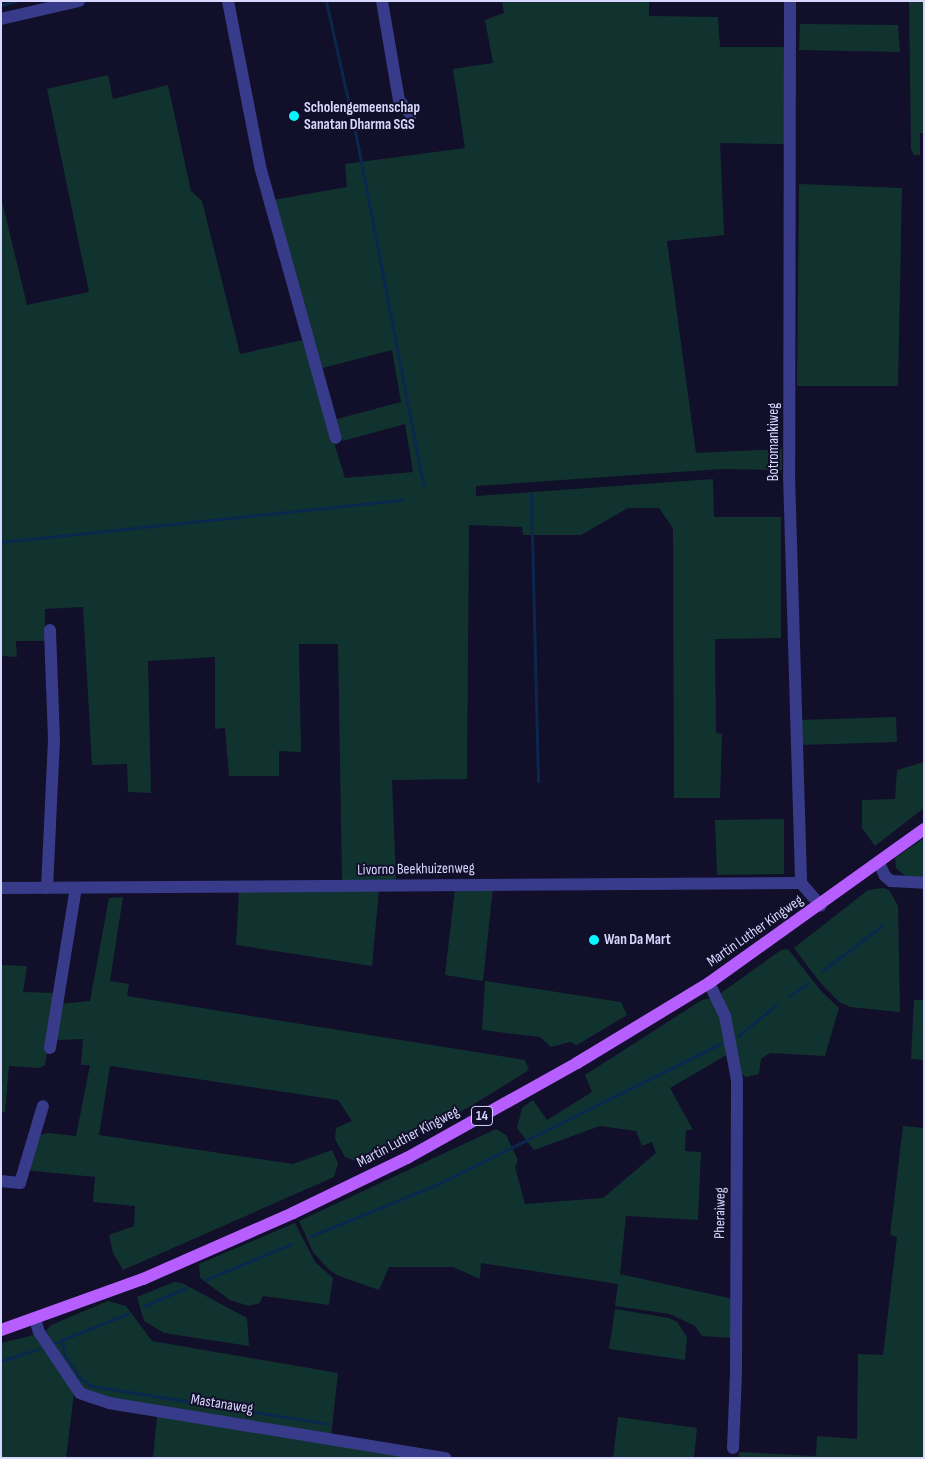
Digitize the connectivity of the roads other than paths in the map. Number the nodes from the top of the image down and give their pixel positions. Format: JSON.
{"nodes":[{"id":1,"x":79,"y":1,"type":"edge"},
{"id":2,"x":228,"y":1,"type":"edge"},
{"id":3,"x":382,"y":1,"type":"edge"},
{"id":4,"x":790,"y":1,"type":"edge"},
{"id":5,"x":30,"y":6,"type":"edge"},
{"id":6,"x":1,"y":19,"type":"edge"},
{"id":7,"x":411,"y":115,"type":"dead end"},
{"id":8,"x":336,"y":438,"type":"dead end"},
{"id":9,"x":50,"y":630,"type":"dead end"},
{"id":10,"x":924,"y":829,"type":"edge"},
{"id":11,"x":879,"y":863,"type":"junction"},
{"id":12,"x":801,"y":883,"type":"junction"},
{"id":13,"x":924,"y":883,"type":"edge"},
{"id":14,"x":1,"y":888,"type":"edge"},
{"id":15,"x":47,"y":888,"type":"junction"},
{"id":16,"x":76,"y":888,"type":"junction"},
{"id":17,"x":821,"y":906,"type":"junction"},
{"id":18,"x":709,"y":983,"type":"junction"},
{"id":19,"x":50,"y":1048,"type":"dead end"},
{"id":20,"x":43,"y":1106,"type":"dead end"},
{"id":21,"x":1,"y":1181,"type":"edge"},
{"id":22,"x":35,"y":1319,"type":"junction"},
{"id":23,"x":1,"y":1330,"type":"edge"},
{"id":24,"x":733,"y":1448,"type":"dead end"},
{"id":25,"x":446,"y":1458,"type":"edge"}],
"edges":[{"from":1,"to":5,"type":"street"},
{"from":2,"to":8,"type":"street"},
{"from":3,"to":7,"type":"street"},
{"from":4,"to":12,"type":"street","name":"Botromankiweg"},
{"from":5,"to":6,"type":"street"},
{"from":9,"to":15,"type":"street"},
{"from":10,"to":11,"type":"main road","name":"Martin Luther Kingweg","number":"14"},
{"from":11,"to":13,"type":"street"},
{"from":11,"to":17,"type":"main road","name":"Martin Luther Kingweg","number":"14"},
{"from":12,"to":16,"type":"street","name":"Livorno Beekhuizenweg"},
{"from":12,"to":17,"type":"street"},
{"from":14,"to":15,"type":"street","name":"Livorno Beekhuizenweg"},
{"from":15,"to":16,"type":"street","name":"Livorno Beekhuizenweg"},
{"from":16,"to":19,"type":"street"},
{"from":17,"to":18,"type":"main road","name":"Martin Luther Kingweg","number":"14"},
{"from":18,"to":22,"type":"main road","name":"Martin Luther Kingweg","number":"14"},
{"from":18,"to":24,"type":"street","name":"Pheraiweg"},
{"from":20,"to":21,"type":"street"},
{"from":22,"to":23,"type":"main road","name":"Martin Luther Kingweg","number":"14"},
{"from":22,"to":25,"type":"street","name":"Mastanaweg"}]}
